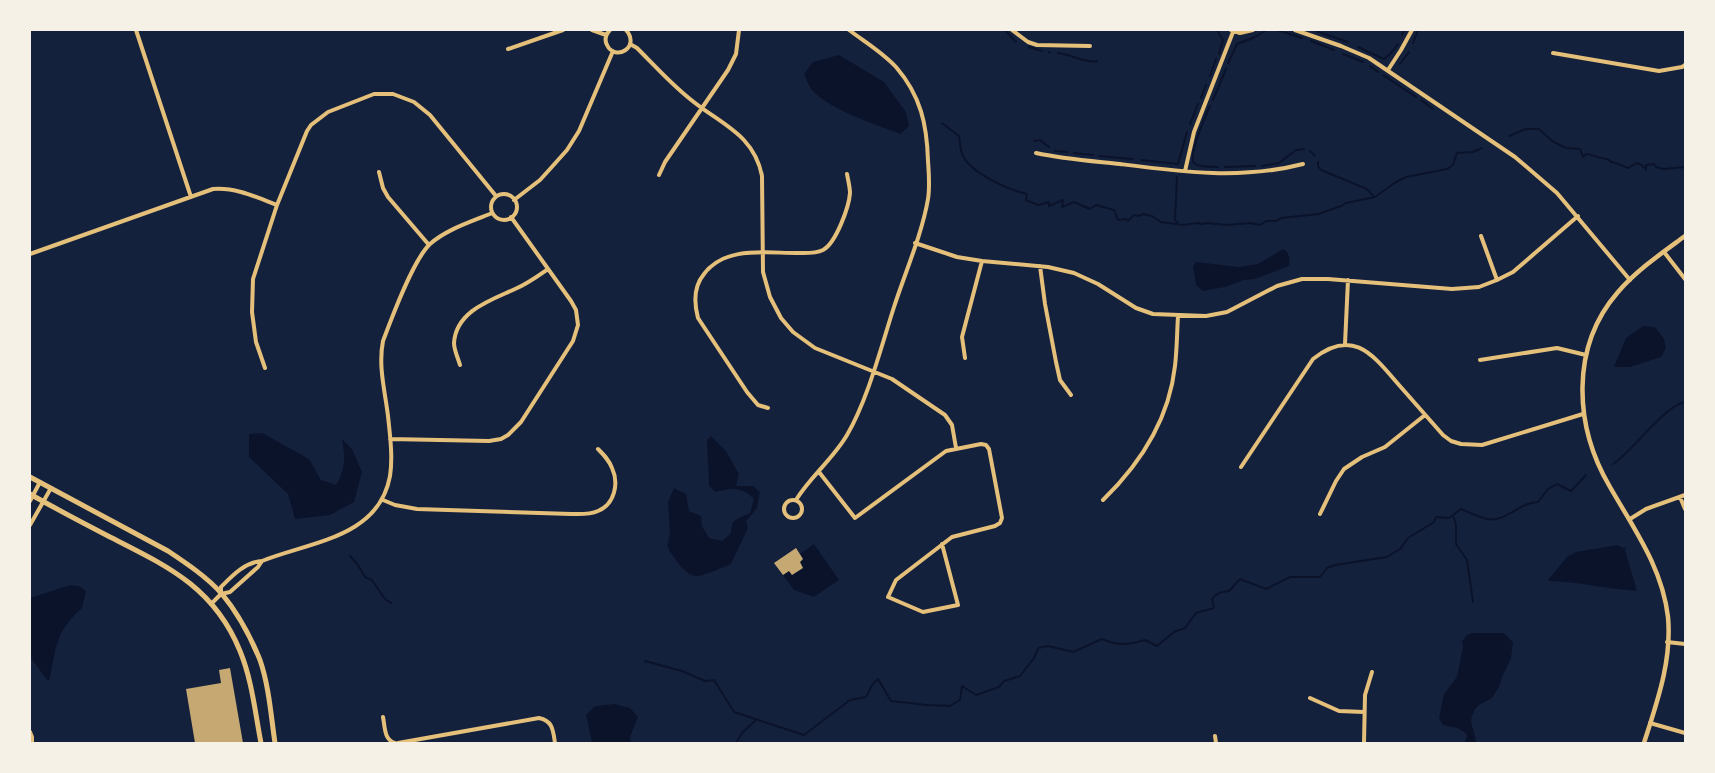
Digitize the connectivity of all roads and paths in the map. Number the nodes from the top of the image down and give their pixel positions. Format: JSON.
{"nodes":[{"id":1,"x":136,"y":30,"type":"edge"},
{"id":2,"x":563,"y":30,"type":"edge"},
{"id":3,"x":592,"y":30,"type":"edge"},
{"id":4,"x":610,"y":30,"type":"edge"},
{"id":5,"x":626,"y":30,"type":"edge"},
{"id":6,"x":739,"y":30,"type":"edge"},
{"id":7,"x":848,"y":30,"type":"edge"},
{"id":8,"x":1012,"y":30,"type":"edge"},
{"id":9,"x":1253,"y":30,"type":"edge"},
{"id":10,"x":1295,"y":30,"type":"edge"},
{"id":11,"x":1412,"y":30,"type":"edge"},
{"id":12,"x":1232,"y":31,"type":"edge"},
{"id":13,"x":606,"y":35,"type":"junction"},
{"id":14,"x":630,"y":44,"type":"junction"},
{"id":15,"x":1090,"y":46,"type":"dead end"},
{"id":16,"x":508,"y":49,"type":"dead end"},
{"id":17,"x":614,"y":52,"type":"junction"},
{"id":18,"x":1552,"y":53,"type":"dead end"},
{"id":19,"x":1685,"y":65,"type":"edge"},
{"id":20,"x":1388,"y":70,"type":"junction"},
{"id":21,"x":702,"y":108,"type":"junction"},
{"id":22,"x":1036,"y":153,"type":"dead end"},
{"id":23,"x":1303,"y":164,"type":"dead end"},
{"id":24,"x":1185,"y":171,"type":"junction"},
{"id":25,"x":379,"y":172,"type":"dead end"},
{"id":26,"x":848,"y":174,"type":"dead end"},
{"id":27,"x":659,"y":175,"type":"dead end"},
{"id":28,"x":496,"y":196,"type":"junction"},
{"id":29,"x":191,"y":197,"type":"junction"},
{"id":30,"x":514,"y":200,"type":"junction"},
{"id":31,"x":277,"y":205,"type":"junction"},
{"id":32,"x":492,"y":213,"type":"junction"},
{"id":33,"x":1578,"y":216,"type":"junction"},
{"id":34,"x":511,"y":218,"type":"junction"},
{"id":35,"x":1482,"y":236,"type":"dead end"},
{"id":36,"x":1685,"y":236,"type":"edge"},
{"id":37,"x":915,"y":243,"type":"junction"},
{"id":38,"x":429,"y":245,"type":"junction"},
{"id":39,"x":1664,"y":252,"type":"junction"},
{"id":40,"x":30,"y":254,"type":"edge"},
{"id":41,"x":763,"y":254,"type":"junction"},
{"id":42,"x":982,"y":261,"type":"junction"},
{"id":43,"x":1040,"y":266,"type":"junction"},
{"id":44,"x":548,"y":269,"type":"junction"},
{"id":45,"x":1685,"y":279,"type":"edge"},
{"id":46,"x":1348,"y":280,"type":"junction"},
{"id":47,"x":1497,"y":280,"type":"junction"},
{"id":48,"x":1630,"y":280,"type":"junction"},
{"id":49,"x":1178,"y":316,"type":"junction"},
{"id":50,"x":1345,"y":344,"type":"junction"},
{"id":51,"x":1586,"y":355,"type":"junction"},
{"id":52,"x":965,"y":358,"type":"dead end"},
{"id":53,"x":1480,"y":360,"type":"dead end"},
{"id":54,"x":460,"y":366,"type":"dead end"},
{"id":55,"x":265,"y":368,"type":"dead end"},
{"id":56,"x":873,"y":372,"type":"junction"},
{"id":57,"x":1071,"y":395,"type":"dead end"},
{"id":58,"x":768,"y":408,"type":"dead end"},
{"id":59,"x":1584,"y":414,"type":"junction"},
{"id":60,"x":1425,"y":415,"type":"junction"},
{"id":61,"x":390,"y":439,"type":"junction"},
{"id":62,"x":956,"y":448,"type":"junction"},
{"id":63,"x":598,"y":449,"type":"dead end"},
{"id":64,"x":1241,"y":467,"type":"dead end"},
{"id":65,"x":819,"y":472,"type":"junction"},
{"id":66,"x":30,"y":477,"type":"edge"},
{"id":67,"x":40,"y":482,"type":"junction"},
{"id":68,"x":51,"y":488,"type":"junction"},
{"id":69,"x":32,"y":494,"type":"edge"},
{"id":70,"x":1683,"y":496,"type":"edge"},
{"id":71,"x":383,"y":500,"type":"junction"},
{"id":72,"x":796,"y":500,"type":"junction"},
{"id":73,"x":1103,"y":500,"type":"dead end"},
{"id":74,"x":30,"y":501,"type":"edge"},
{"id":75,"x":44,"y":501,"type":"junction"},
{"id":76,"x":1685,"y":509,"type":"edge"},
{"id":77,"x":1320,"y":514,"type":"dead end"},
{"id":78,"x":1630,"y":519,"type":"junction"},
{"id":79,"x":30,"y":525,"type":"edge"},
{"id":80,"x":942,"y":544,"type":"junction"},
{"id":81,"x":262,"y":561,"type":"junction"},
{"id":82,"x":221,"y":594,"type":"junction"},
{"id":83,"x":211,"y":604,"type":"junction"},
{"id":84,"x":1667,"y":642,"type":"junction"},
{"id":85,"x":1685,"y":644,"type":"edge"},
{"id":86,"x":1372,"y":672,"type":"dead end"},
{"id":87,"x":1310,"y":698,"type":"dead end"},
{"id":88,"x":1364,"y":712,"type":"junction"},
{"id":89,"x":383,"y":717,"type":"dead end"},
{"id":90,"x":1650,"y":723,"type":"junction"},
{"id":91,"x":30,"y":732,"type":"edge"},
{"id":92,"x":1685,"y":733,"type":"edge"},
{"id":93,"x":1216,"y":736,"type":"dead end"},
{"id":94,"x":32,"y":743,"type":"edge"},
{"id":95,"x":261,"y":743,"type":"edge"},
{"id":96,"x":275,"y":743,"type":"edge"},
{"id":97,"x":397,"y":743,"type":"edge"},
{"id":98,"x":555,"y":743,"type":"edge"},
{"id":99,"x":1216,"y":743,"type":"edge"},
{"id":100,"x":1364,"y":743,"type":"edge"},
{"id":101,"x":1644,"y":743,"type":"edge"}],
"edges":[{"from":1,"to":29,"type":"street"},
{"from":2,"to":16,"type":"street"},
{"from":3,"to":13,"type":"street"},
{"from":4,"to":13,"type":"street"},
{"from":5,"to":14,"type":"street"},
{"from":6,"to":21,"type":"street"},
{"from":7,"to":37,"type":"street"},
{"from":8,"to":15,"type":"street"},
{"from":9,"to":12,"type":"street"},
{"from":10,"to":20,"type":"street"},
{"from":11,"to":20,"type":"street"},
{"from":12,"to":24,"type":"street"},
{"from":13,"to":17,"type":"street"},
{"from":14,"to":17,"type":"street"},
{"from":14,"to":21,"type":"street"},
{"from":17,"to":30,"type":"street"},
{"from":18,"to":19,"type":"street"},
{"from":20,"to":33,"type":"street"},
{"from":21,"to":27,"type":"street"},
{"from":21,"to":41,"type":"street"},
{"from":22,"to":24,"type":"street"},
{"from":23,"to":24,"type":"street"},
{"from":25,"to":38,"type":"street"},
{"from":26,"to":41,"type":"street"},
{"from":28,"to":30,"type":"street"},
{"from":28,"to":31,"type":"street"},
{"from":28,"to":32,"type":"street"},
{"from":29,"to":31,"type":"street"},
{"from":29,"to":40,"type":"street"},
{"from":30,"to":34,"type":"street"},
{"from":31,"to":55,"type":"street"},
{"from":32,"to":34,"type":"street"},
{"from":32,"to":38,"type":"street"},
{"from":33,"to":47,"type":"street"},
{"from":33,"to":48,"type":"street"},
{"from":34,"to":44,"type":"street"},
{"from":35,"to":47,"type":"street"},
{"from":36,"to":39,"type":"street"},
{"from":37,"to":42,"type":"street"},
{"from":37,"to":56,"type":"street"},
{"from":38,"to":61,"type":"street"},
{"from":39,"to":45,"type":"street"},
{"from":39,"to":48,"type":"street"},
{"from":41,"to":56,"type":"street"},
{"from":41,"to":58,"type":"street"},
{"from":42,"to":43,"type":"street"},
{"from":42,"to":52,"type":"street"},
{"from":43,"to":49,"type":"street"},
{"from":43,"to":57,"type":"street"},
{"from":44,"to":54,"type":"street"},
{"from":44,"to":61,"type":"street"},
{"from":46,"to":47,"type":"street"},
{"from":46,"to":49,"type":"street"},
{"from":46,"to":50,"type":"street"},
{"from":48,"to":51,"type":"street"},
{"from":49,"to":73,"type":"street"},
{"from":50,"to":60,"type":"street"},
{"from":50,"to":64,"type":"street"},
{"from":51,"to":53,"type":"street"},
{"from":51,"to":59,"type":"street"},
{"from":56,"to":62,"type":"street"},
{"from":56,"to":65,"type":"street"},
{"from":59,"to":60,"type":"street"},
{"from":59,"to":78,"type":"street"},
{"from":60,"to":77,"type":"street"},
{"from":61,"to":71,"type":"street"},
{"from":62,"to":65,"type":"street"},
{"from":62,"to":80,"type":"street"},
{"from":63,"to":71,"type":"street"},
{"from":65,"to":72,"type":"street"},
{"from":66,"to":67,"type":"main road"},
{"from":67,"to":68,"type":"main road"},
{"from":67,"to":69,"type":"street"},
{"from":68,"to":75,"type":"street"},
{"from":68,"to":82,"type":"main road"},
{"from":69,"to":74,"type":"street"},
{"from":69,"to":75,"type":"main road"},
{"from":70,"to":76,"type":"street"},
{"from":70,"to":78,"type":"street"},
{"from":71,"to":81,"type":"street"},
{"from":72,"to":72,"type":"street"},
{"from":75,"to":79,"type":"street"},
{"from":75,"to":83,"type":"main road"},
{"from":78,"to":84,"type":"street"},
{"from":80,"to":80,"type":"street"},
{"from":81,"to":82,"type":"street"},
{"from":81,"to":82,"type":"street"},
{"from":82,"to":83,"type":"street"},
{"from":82,"to":96,"type":"main road"},
{"from":83,"to":95,"type":"main road"},
{"from":84,"to":85,"type":"street"},
{"from":84,"to":90,"type":"street"},
{"from":86,"to":88,"type":"street"},
{"from":87,"to":88,"type":"street"},
{"from":88,"to":100,"type":"street"},
{"from":89,"to":97,"type":"street"},
{"from":90,"to":92,"type":"street"},
{"from":90,"to":101,"type":"street"},
{"from":91,"to":94,"type":"street"},
{"from":93,"to":99,"type":"street"},
{"from":97,"to":98,"type":"street"}]}
